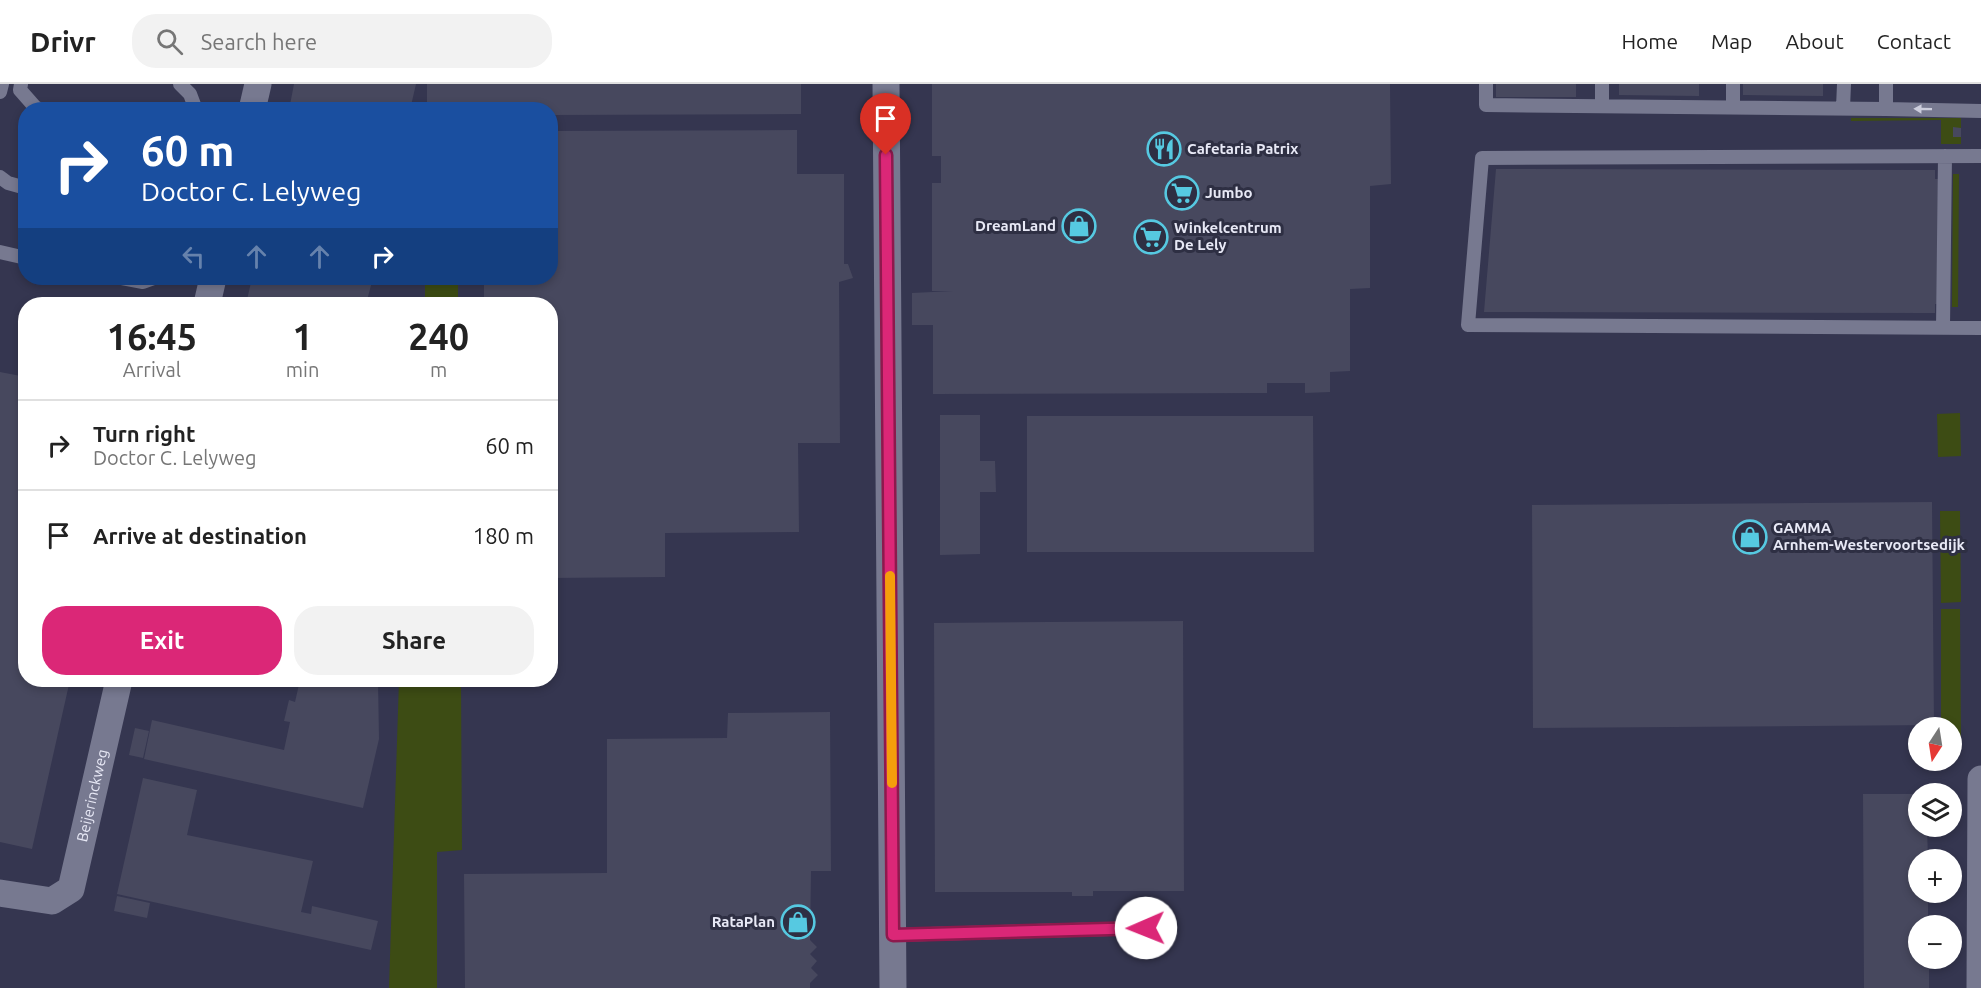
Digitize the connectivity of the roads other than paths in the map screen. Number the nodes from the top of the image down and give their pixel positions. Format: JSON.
{"nodes":[{"id":1,"x":2,"y":84,"type":"edge"},
{"id":2,"x":21,"y":84,"type":"edge"},
{"id":3,"x":181,"y":84,"type":"edge"},
{"id":4,"x":258,"y":84,"type":"edge"},
{"id":5,"x":886,"y":84,"type":"edge"},
{"id":6,"x":1486,"y":84,"type":"edge"},
{"id":7,"x":1602,"y":84,"type":"edge"},
{"id":8,"x":1733,"y":84,"type":"edge"},
{"id":9,"x":1844,"y":84,"type":"edge"},
{"id":10,"x":1886,"y":84,"type":"edge"},
{"id":11,"x":0,"y":92,"type":"edge"},
{"id":12,"x":30,"y":102,"type":"edge"},
{"id":13,"x":193,"y":102,"type":"edge"},
{"id":14,"x":254,"y":102,"type":"edge"},
{"id":15,"x":1602,"y":106,"type":"junction"},
{"id":16,"x":1733,"y":107,"type":"junction"},
{"id":17,"x":1844,"y":108,"type":"junction"},
{"id":18,"x":1886,"y":109,"type":"junction"},
{"id":19,"x":1981,"y":111,"type":"edge"},
{"id":20,"x":1945,"y":156,"type":"junction"},
{"id":21,"x":1981,"y":156,"type":"edge"},
{"id":22,"x":0,"y":177,"type":"edge"},
{"id":23,"x":18,"y":186,"type":"edge"},
{"id":24,"x":0,"y":252,"type":"edge"},
{"id":25,"x":18,"y":256,"type":"edge"},
{"id":26,"x":1943,"y":327,"type":"junction"},
{"id":27,"x":1981,"y":328,"type":"edge"},
{"id":28,"x":117,"y":687,"type":"edge"},
{"id":29,"x":1981,"y":778,"type":"edge"},
{"id":30,"x":0,"y":893,"type":"edge"},
{"id":31,"x":1981,"y":903,"type":"edge"},
{"id":32,"x":1146,"y":928,"type":"dead end"},
{"id":33,"x":893,"y":935,"type":"junction"},
{"id":34,"x":893,"y":988,"type":"edge"},
{"id":35,"x":1980,"y":988,"type":"edge"}],
"edges":[{"from":1,"to":11,"type":"lane"},
{"from":2,"to":12,"type":"lane"},
{"from":3,"to":13,"type":"lane"},
{"from":4,"to":14,"type":"street"},
{"from":5,"to":33,"type":"street"},
{"from":6,"to":15,"type":"lane"},
{"from":7,"to":15,"type":"lane"},
{"from":8,"to":16,"type":"lane"},
{"from":9,"to":17,"type":"lane"},
{"from":10,"to":18,"type":"lane"},
{"from":15,"to":16,"type":"lane"},
{"from":16,"to":17,"type":"lane"},
{"from":17,"to":18,"type":"lane"},
{"from":19,"to":18,"type":"lane","one_way":true},
{"from":20,"to":21,"type":"lane"},
{"from":20,"to":26,"type":"lane"},
{"from":20,"to":26,"type":"lane"},
{"from":22,"to":23,"type":"lane"},
{"from":24,"to":25,"type":"lane"},
{"from":26,"to":27,"type":"lane"},
{"from":28,"to":30,"type":"street","name":"Beijerinckweg"},
{"from":29,"to":31,"type":"street"},
{"from":31,"to":35,"type":"street"},
{"from":32,"to":33,"type":"lane"},
{"from":33,"to":34,"type":"street"}]}
